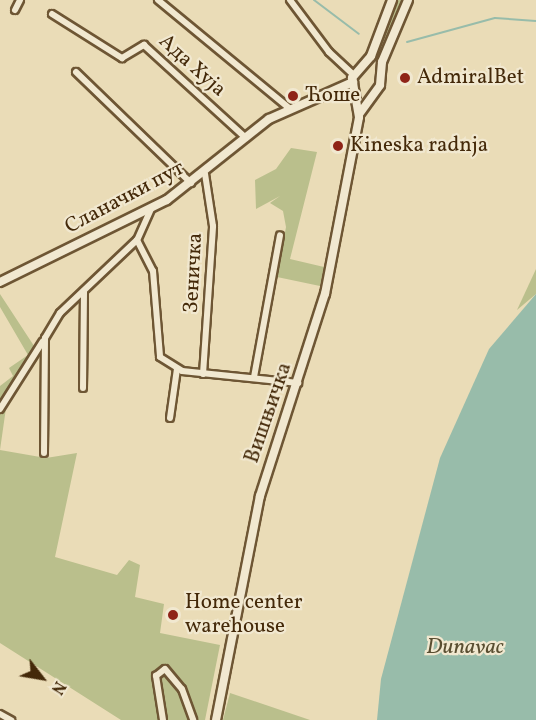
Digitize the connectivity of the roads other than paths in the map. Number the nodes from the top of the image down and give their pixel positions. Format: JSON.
{"nodes":[{"id":1,"x":20,"y":0,"type":"edge"},
{"id":2,"x":158,"y":0,"type":"edge"},
{"id":3,"x":290,"y":0,"type":"edge"},
{"id":4,"x":392,"y":0,"type":"edge"},
{"id":5,"x":408,"y":0,"type":"edge"},
{"id":6,"x":15,"y":10,"type":"dead end"},
{"id":7,"x":52,"y":14,"type":"dead end"},
{"id":8,"x":362,"y":66,"type":"junction"},
{"id":9,"x":76,"y":72,"type":"dead end"},
{"id":10,"x":381,"y":76,"type":"junction"},
{"id":11,"x":354,"y":81,"type":"junction"},
{"id":12,"x":375,"y":91,"type":"junction"},
{"id":13,"x":289,"y":108,"type":"junction"},
{"id":14,"x":359,"y":117,"type":"junction"},
{"id":15,"x":246,"y":138,"type":"junction"},
{"id":16,"x":205,"y":174,"type":"junction"},
{"id":17,"x":192,"y":184,"type":"junction"},
{"id":18,"x":151,"y":209,"type":"junction"},
{"id":19,"x":280,"y":235,"type":"dead end"},
{"id":20,"x":137,"y":240,"type":"junction"},
{"id":21,"x":0,"y":282,"type":"edge"},
{"id":22,"x":84,"y":291,"type":"junction"},
{"id":23,"x":45,"y":338,"type":"junction"},
{"id":24,"x":177,"y":369,"type":"junction"},
{"id":25,"x":203,"y":374,"type":"junction"},
{"id":26,"x":254,"y":377,"type":"junction"},
{"id":27,"x":298,"y":383,"type":"junction"},
{"id":28,"x":83,"y":388,"type":"dead end"},
{"id":29,"x":0,"y":409,"type":"edge"},
{"id":30,"x":170,"y":418,"type":"dead end"},
{"id":31,"x":44,"y":453,"type":"dead end"},
{"id":32,"x":0,"y":714,"type":"edge"},
{"id":33,"x":10,"y":720,"type":"edge"},
{"id":34,"x":163,"y":720,"type":"edge"},
{"id":35,"x":194,"y":720,"type":"edge"},
{"id":36,"x":216,"y":720,"type":"edge"}],
"edges":[{"from":1,"to":6,"type":"street"},
{"from":2,"to":13,"type":"street"},
{"from":3,"to":11,"type":"street"},
{"from":4,"to":8,"type":"street"},
{"from":5,"to":10,"type":"street","name":"Вишњичка"},
{"from":7,"to":15,"type":"street","name":"Ада Хуја"},
{"from":8,"to":10,"type":"street"},
{"from":8,"to":11,"type":"street"},
{"from":9,"to":17,"type":"street"},
{"from":10,"to":12,"type":"street","name":"Вишњичка"},
{"from":11,"to":12,"type":"street"},
{"from":11,"to":13,"type":"street","name":"Сланачки пут"},
{"from":11,"to":14,"type":"street","name":"Вишњичка"},
{"from":12,"to":14,"type":"street","name":"Вишњичка"},
{"from":13,"to":15,"type":"street","name":"Сланачки пут"},
{"from":14,"to":27,"type":"street","name":"Вишњичка"},
{"from":15,"to":16,"type":"street","name":"Сланачки пут"},
{"from":16,"to":17,"type":"street","name":"Сланачки пут"},
{"from":16,"to":25,"type":"street","name":"Зеничка"},
{"from":17,"to":18,"type":"street","name":"Сланачки пут"},
{"from":18,"to":20,"type":"street"},
{"from":18,"to":21,"type":"street","name":"Сланачки пут"},
{"from":19,"to":26,"type":"street"},
{"from":20,"to":22,"type":"street"},
{"from":20,"to":24,"type":"street"},
{"from":22,"to":23,"type":"street"},
{"from":22,"to":28,"type":"street"},
{"from":23,"to":29,"type":"street"},
{"from":23,"to":31,"type":"street"},
{"from":24,"to":25,"type":"street"},
{"from":24,"to":30,"type":"street"},
{"from":25,"to":26,"type":"street"},
{"from":26,"to":27,"type":"street"},
{"from":27,"to":36,"type":"street","name":"Вишњичка"},
{"from":32,"to":33,"type":"street"},
{"from":34,"to":35,"type":"street"}]}
